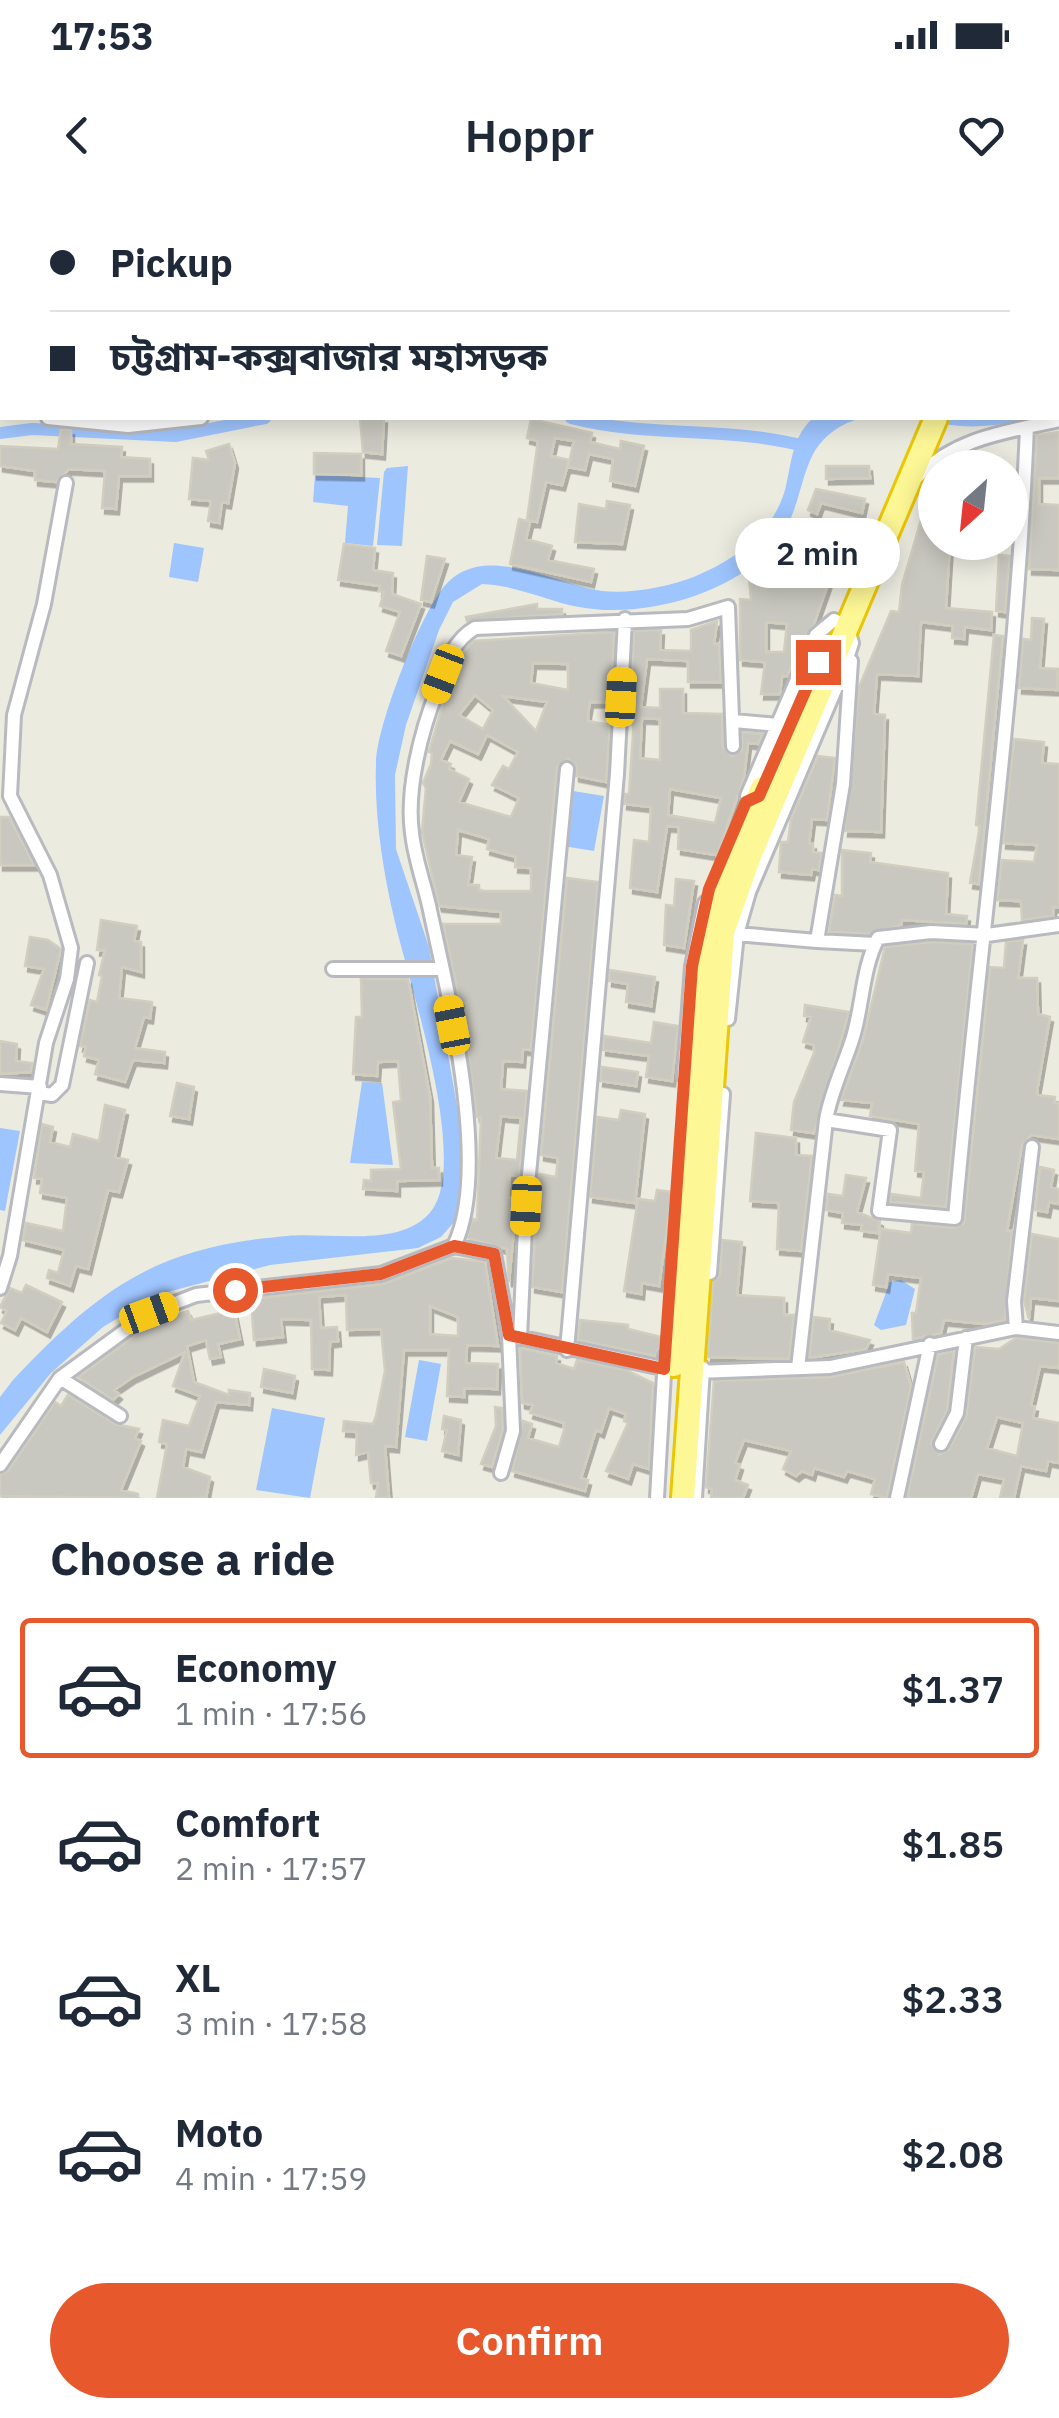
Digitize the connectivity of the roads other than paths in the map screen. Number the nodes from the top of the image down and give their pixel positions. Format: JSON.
{"nodes":[{"id":1,"x":72,"y":420,"type":"edge"},
{"id":2,"x":183,"y":420,"type":"edge"},
{"id":3,"x":918,"y":420,"type":"edge"},
{"id":4,"x":935,"y":420,"type":"edge"},
{"id":5,"x":1059,"y":420,"type":"edge"},
{"id":6,"x":1027,"y":427,"type":"junction"},
{"id":7,"x":908,"y":461,"type":"junction"},
{"id":8,"x":66,"y":482,"type":"dead end"},
{"id":9,"x":902,"y":492,"type":"junction"},
{"id":10,"x":625,"y":619,"type":"junction"},
{"id":11,"x":844,"y":630,"type":"junction"},
{"id":12,"x":734,"y":721,"type":"junction"},
{"id":13,"x":778,"y":725,"type":"junction"},
{"id":14,"x":733,"y":746,"type":"dead end"},
{"id":15,"x":566,"y":768,"type":"dead end"},
{"id":16,"x":766,"y":788,"type":"junction"},
{"id":17,"x":762,"y":843,"type":"junction"},
{"id":18,"x":1059,"y":925,"type":"edge"},
{"id":19,"x":737,"y":934,"type":"junction"},
{"id":20,"x":986,"y":935,"type":"junction"},
{"id":21,"x":816,"y":941,"type":"junction"},
{"id":22,"x":875,"y":944,"type":"junction"},
{"id":23,"x":87,"y":963,"type":"dead end"},
{"id":24,"x":333,"y":969,"type":"dead end"},
{"id":25,"x":438,"y":969,"type":"junction"},
{"id":26,"x":0,"y":1084,"type":"edge"},
{"id":27,"x":40,"y":1090,"type":"junction"},
{"id":28,"x":826,"y":1120,"type":"junction"},
{"id":29,"x":1032,"y":1147,"type":"dead end"},
{"id":30,"x":454,"y":1246,"type":"junction"},
{"id":31,"x":0,"y":1288,"type":"edge"},
{"id":32,"x":1016,"y":1328,"type":"junction"},
{"id":33,"x":1059,"y":1333,"type":"edge"},
{"id":34,"x":515,"y":1336,"type":"junction"},
{"id":35,"x":966,"y":1338,"type":"junction"},
{"id":36,"x":930,"y":1344,"type":"junction"},
{"id":37,"x":567,"y":1350,"type":"junction"},
{"id":38,"x":798,"y":1368,"type":"junction"},
{"id":39,"x":666,"y":1369,"type":"junction"},
{"id":40,"x":700,"y":1372,"type":"junction"},
{"id":41,"x":60,"y":1378,"type":"junction"},
{"id":42,"x":120,"y":1416,"type":"dead end"},
{"id":43,"x":941,"y":1444,"type":"dead end"},
{"id":44,"x":0,"y":1465,"type":"edge"},
{"id":45,"x":501,"y":1473,"type":"dead end"},
{"id":46,"x":657,"y":1498,"type":"edge"},
{"id":47,"x":668,"y":1498,"type":"edge"},
{"id":48,"x":682,"y":1498,"type":"edge"},
{"id":49,"x":696,"y":1498,"type":"edge"},
{"id":50,"x":898,"y":1498,"type":"edge"}],
"edges":[{"from":1,"to":2,"type":"street"},
{"from":3,"to":7,"type":"highway"},
{"from":4,"to":7,"type":"highway"},
{"from":5,"to":6,"type":"street"},
{"from":6,"to":9,"type":"street"},
{"from":6,"to":20,"type":"street"},
{"from":7,"to":9,"type":"highway"},
{"from":7,"to":11,"type":"highway"},
{"from":8,"to":27,"type":"street"},
{"from":9,"to":11,"type":"highway"},
{"from":10,"to":12,"type":"street"},
{"from":10,"to":25,"type":"street"},
{"from":10,"to":37,"type":"street"},
{"from":11,"to":13,"type":"street"},
{"from":11,"to":16,"type":"highway"},
{"from":11,"to":16,"type":"street"},
{"from":11,"to":21,"type":"street"},
{"from":12,"to":13,"type":"street"},
{"from":12,"to":14,"type":"street"},
{"from":13,"to":16,"type":"street"},
{"from":15,"to":34,"type":"street"},
{"from":16,"to":17,"type":"highway"},
{"from":16,"to":39,"type":"street"},
{"from":16,"to":47,"type":"highway"},
{"from":17,"to":19,"type":"street"},
{"from":17,"to":48,"type":"highway"},
{"from":18,"to":20,"type":"street"},
{"from":19,"to":21,"type":"street"},
{"from":19,"to":40,"type":"street"},
{"from":20,"to":22,"type":"street"},
{"from":20,"to":28,"type":"street"},
{"from":21,"to":22,"type":"street"},
{"from":22,"to":28,"type":"street"},
{"from":23,"to":27,"type":"street"},
{"from":24,"to":25,"type":"street"},
{"from":25,"to":30,"type":"street"},
{"from":26,"to":27,"type":"street"},
{"from":27,"to":31,"type":"street"},
{"from":28,"to":38,"type":"street"},
{"from":29,"to":32,"type":"street"},
{"from":30,"to":34,"type":"street"},
{"from":30,"to":41,"type":"street"},
{"from":32,"to":33,"type":"street"},
{"from":32,"to":35,"type":"street"},
{"from":34,"to":37,"type":"street"},
{"from":34,"to":45,"type":"street"},
{"from":35,"to":36,"type":"street"},
{"from":35,"to":43,"type":"street"},
{"from":36,"to":38,"type":"street"},
{"from":36,"to":50,"type":"street"},
{"from":37,"to":39,"type":"street"},
{"from":38,"to":40,"type":"street"},
{"from":39,"to":46,"type":"street"},
{"from":40,"to":49,"type":"street"},
{"from":41,"to":42,"type":"street"},
{"from":41,"to":44,"type":"street"}]}
